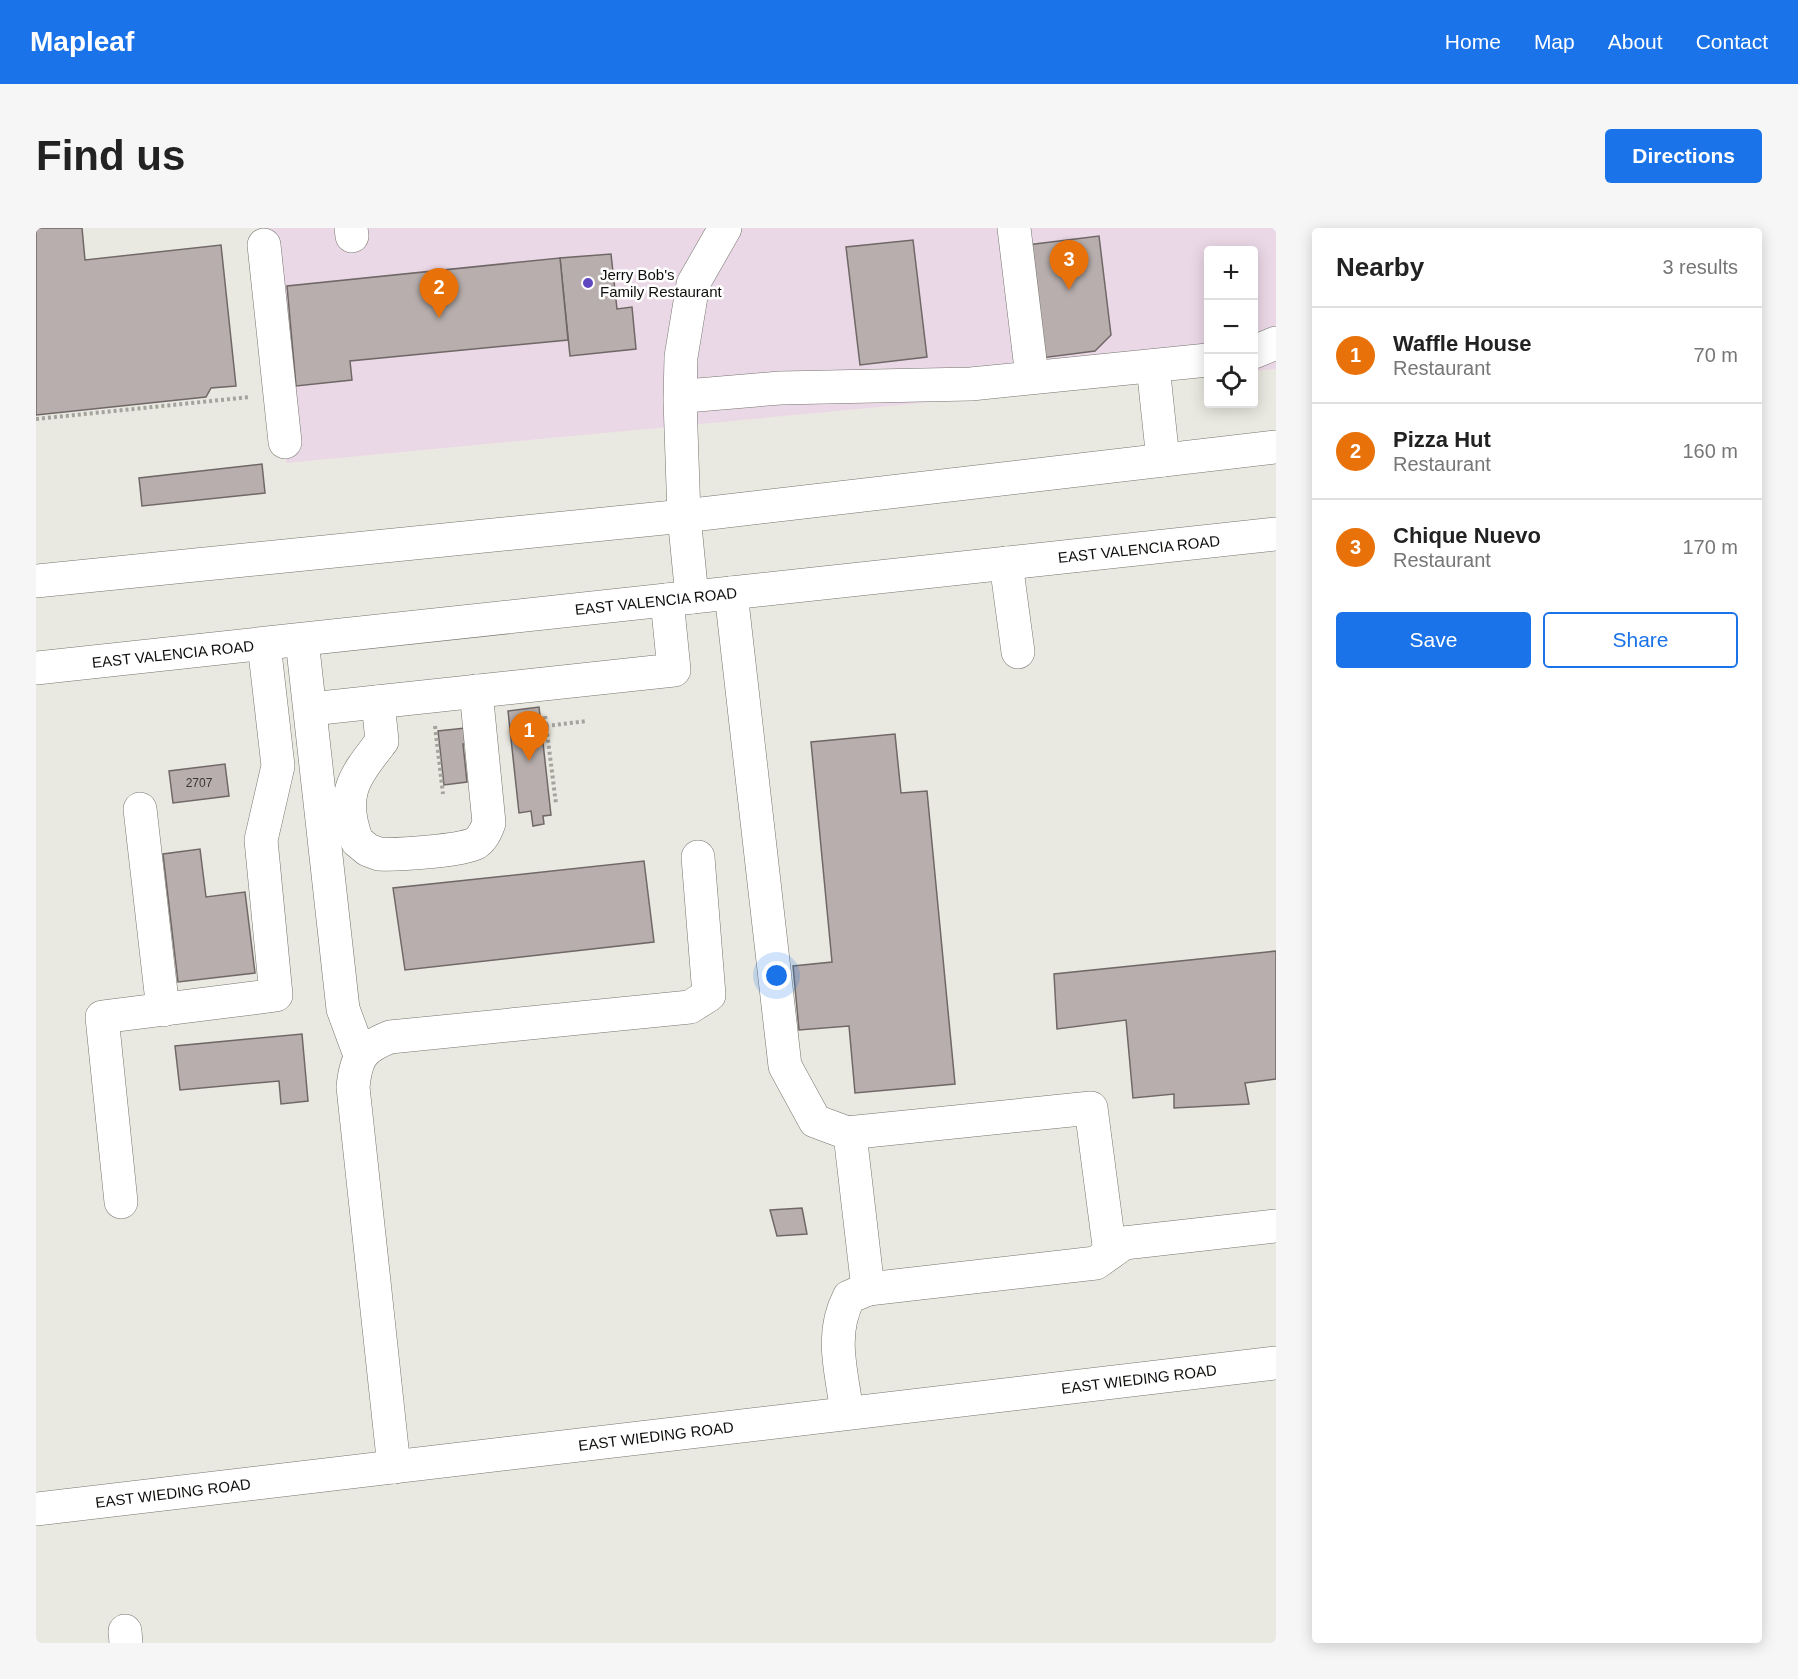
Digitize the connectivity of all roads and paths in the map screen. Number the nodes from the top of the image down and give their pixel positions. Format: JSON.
{"nodes":[{"id":1,"x":725,"y":228,"type":"edge"},
{"id":2,"x":1014,"y":228,"type":"edge"},
{"id":3,"x":264,"y":244,"type":"dead end"},
{"id":4,"x":1276,"y":343,"type":"edge"},
{"id":5,"x":1258,"y":350,"type":"edge"},
{"id":6,"x":1204,"y":361,"type":"edge"},
{"id":7,"x":1153,"y":366,"type":"junction"},
{"id":8,"x":1032,"y":377,"type":"junction"},
{"id":9,"x":686,"y":396,"type":"dead end"},
{"id":10,"x":254,"y":397,"type":"dead end"},
{"id":11,"x":36,"y":418,"type":"edge"},
{"id":12,"x":285,"y":442,"type":"dead end"},
{"id":13,"x":1276,"y":447,"type":"edge"},
{"id":14,"x":1163,"y":460,"type":"junction"},
{"id":15,"x":684,"y":516,"type":"junction"},
{"id":16,"x":1276,"y":534,"type":"edge"},
{"id":17,"x":1006,"y":563,"type":"junction"},
{"id":18,"x":36,"y":581,"type":"edge"},
{"id":19,"x":731,"y":593,"type":"junction"},
{"id":20,"x":679,"y":599,"type":"junction"},
{"id":21,"x":303,"y":640,"type":"junction"},
{"id":22,"x":264,"y":644,"type":"junction"},
{"id":23,"x":1018,"y":652,"type":"dead end"},
{"id":24,"x":36,"y":668,"type":"edge"},
{"id":25,"x":541,"y":684,"type":"junction"},
{"id":26,"x":476,"y":691,"type":"junction"},
{"id":27,"x":378,"y":702,"type":"junction"},
{"id":28,"x":311,"y":709,"type":"junction"},
{"id":29,"x":587,"y":721,"type":"dead end"},
{"id":30,"x":546,"y":726,"type":"junction"},
{"id":31,"x":556,"y":804,"type":"dead end"},
{"id":32,"x":140,"y":809,"type":"dead end"},
{"id":33,"x":698,"y":857,"type":"dead end"},
{"id":34,"x":163,"y":1010,"type":"junction"},
{"id":35,"x":360,"y":1055,"type":"junction"},
{"id":36,"x":847,"y":1133,"type":"junction"},
{"id":37,"x":121,"y":1202,"type":"dead end"},
{"id":38,"x":1276,"y":1226,"type":"edge"},
{"id":39,"x":1110,"y":1253,"type":"junction"},
{"id":40,"x":868,"y":1289,"type":"junction"},
{"id":41,"x":1276,"y":1363,"type":"edge"},
{"id":42,"x":847,"y":1413,"type":"junction"},
{"id":43,"x":394,"y":1467,"type":"junction"},
{"id":44,"x":36,"y":1509,"type":"edge"}],
"edges":[{"from":1,"to":15,"type":"main road"},
{"from":2,"to":8,"type":"main road"},
{"from":3,"to":12,"type":"main road"},
{"from":4,"to":5,"type":"main road"},
{"from":6,"to":7,"type":"main road"},
{"from":7,"to":8,"type":"main road"},
{"from":7,"to":14,"type":"main road"},
{"from":8,"to":9,"type":"main road"},
{"from":10,"to":11,"type":"path"},
{"from":13,"to":14,"type":"main road"},
{"from":14,"to":15,"type":"main road"},
{"from":15,"to":18,"type":"main road"},
{"from":15,"to":20,"type":"main road"},
{"from":16,"to":17,"type":"main road","name":"EAST VALENCIA ROAD"},
{"from":17,"to":19,"type":"main road","name":"EAST VALENCIA ROAD"},
{"from":17,"to":23,"type":"main road"},
{"from":19,"to":20,"type":"main road","name":"EAST VALENCIA ROAD"},
{"from":19,"to":36,"type":"main road"},
{"from":20,"to":21,"type":"main road","name":"EAST VALENCIA ROAD"},
{"from":20,"to":25,"type":"main road"},
{"from":21,"to":22,"type":"main road","name":"EAST VALENCIA ROAD"},
{"from":21,"to":28,"type":"main road"},
{"from":22,"to":24,"type":"main road","name":"EAST VALENCIA ROAD"},
{"from":22,"to":34,"type":"main road"},
{"from":25,"to":26,"type":"main road"},
{"from":25,"to":30,"type":"path"},
{"from":26,"to":27,"type":"main road"},
{"from":26,"to":27,"type":"main road"},
{"from":27,"to":28,"type":"main road"},
{"from":28,"to":35,"type":"main road"},
{"from":29,"to":30,"type":"path"},
{"from":30,"to":31,"type":"path"},
{"from":32,"to":34,"type":"main road"},
{"from":33,"to":35,"type":"main road"},
{"from":34,"to":37,"type":"main road"},
{"from":35,"to":43,"type":"main road"},
{"from":36,"to":39,"type":"main road"},
{"from":36,"to":40,"type":"main road"},
{"from":38,"to":39,"type":"main road"},
{"from":39,"to":40,"type":"main road"},
{"from":40,"to":42,"type":"main road"},
{"from":41,"to":42,"type":"main road","name":"EAST WIEDING ROAD"},
{"from":42,"to":43,"type":"main road","name":"EAST WIEDING ROAD"},
{"from":43,"to":44,"type":"main road","name":"EAST WIEDING ROAD"}]}
